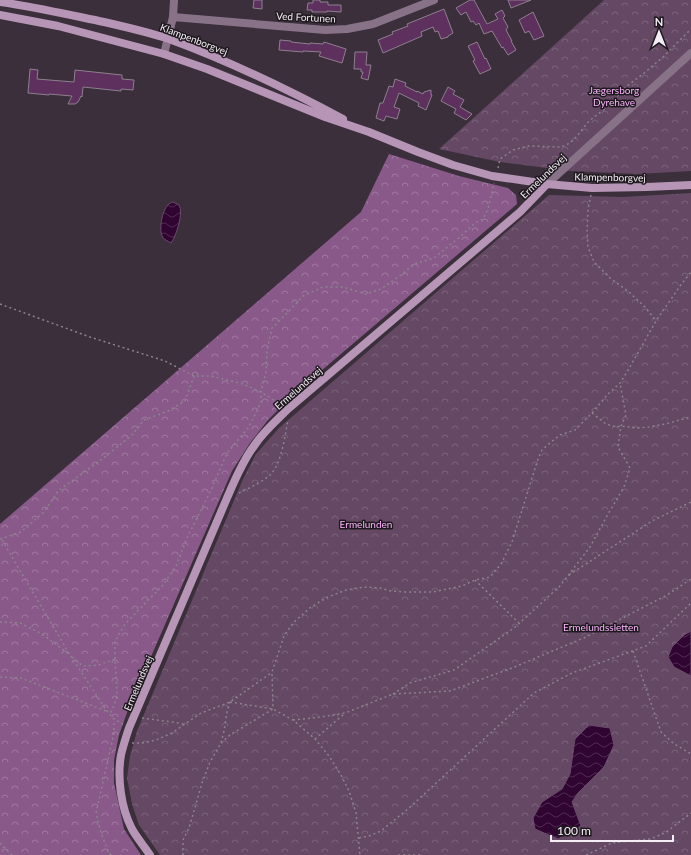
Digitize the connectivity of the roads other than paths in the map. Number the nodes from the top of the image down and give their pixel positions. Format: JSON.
{"nodes":[{"id":1,"x":174,"y":0,"type":"edge"},
{"id":2,"x":434,"y":0,"type":"edge"},
{"id":3,"x":0,"y":2,"type":"edge"},
{"id":4,"x":0,"y":15,"type":"edge"},
{"id":5,"x":173,"y":17,"type":"junction"},
{"id":6,"x":168,"y":38,"type":"junction"},
{"id":7,"x":691,"y":53,"type":"edge"},
{"id":8,"x":164,"y":54,"type":"junction"},
{"id":9,"x":369,"y":132,"type":"junction"},
{"id":10,"x":547,"y":184,"type":"junction"},
{"id":11,"x":691,"y":185,"type":"edge"},
{"id":12,"x":150,"y":855,"type":"edge"}],
"edges":[{"from":1,"to":5,"type":"street"},
{"from":2,"to":5,"type":"street","name":"Ved Fortunen"},
{"from":3,"to":6,"type":"street","name":"Klampenborgvej"},
{"from":4,"to":8,"type":"street","name":"Klampenborgvej"},
{"from":5,"to":6,"type":"street"},
{"from":6,"to":8,"type":"street"},
{"from":6,"to":9,"type":"street","name":"Klampenborgvej"},
{"from":7,"to":10,"type":"street","name":"Ermelundsvej"},
{"from":8,"to":9,"type":"street","name":"Klampenborgvej"},
{"from":9,"to":10,"type":"street","name":"Klampenborgvej"},
{"from":10,"to":11,"type":"street","name":"Klampenborgvej"},
{"from":10,"to":12,"type":"street","name":"Ermelundsvej"}]}
